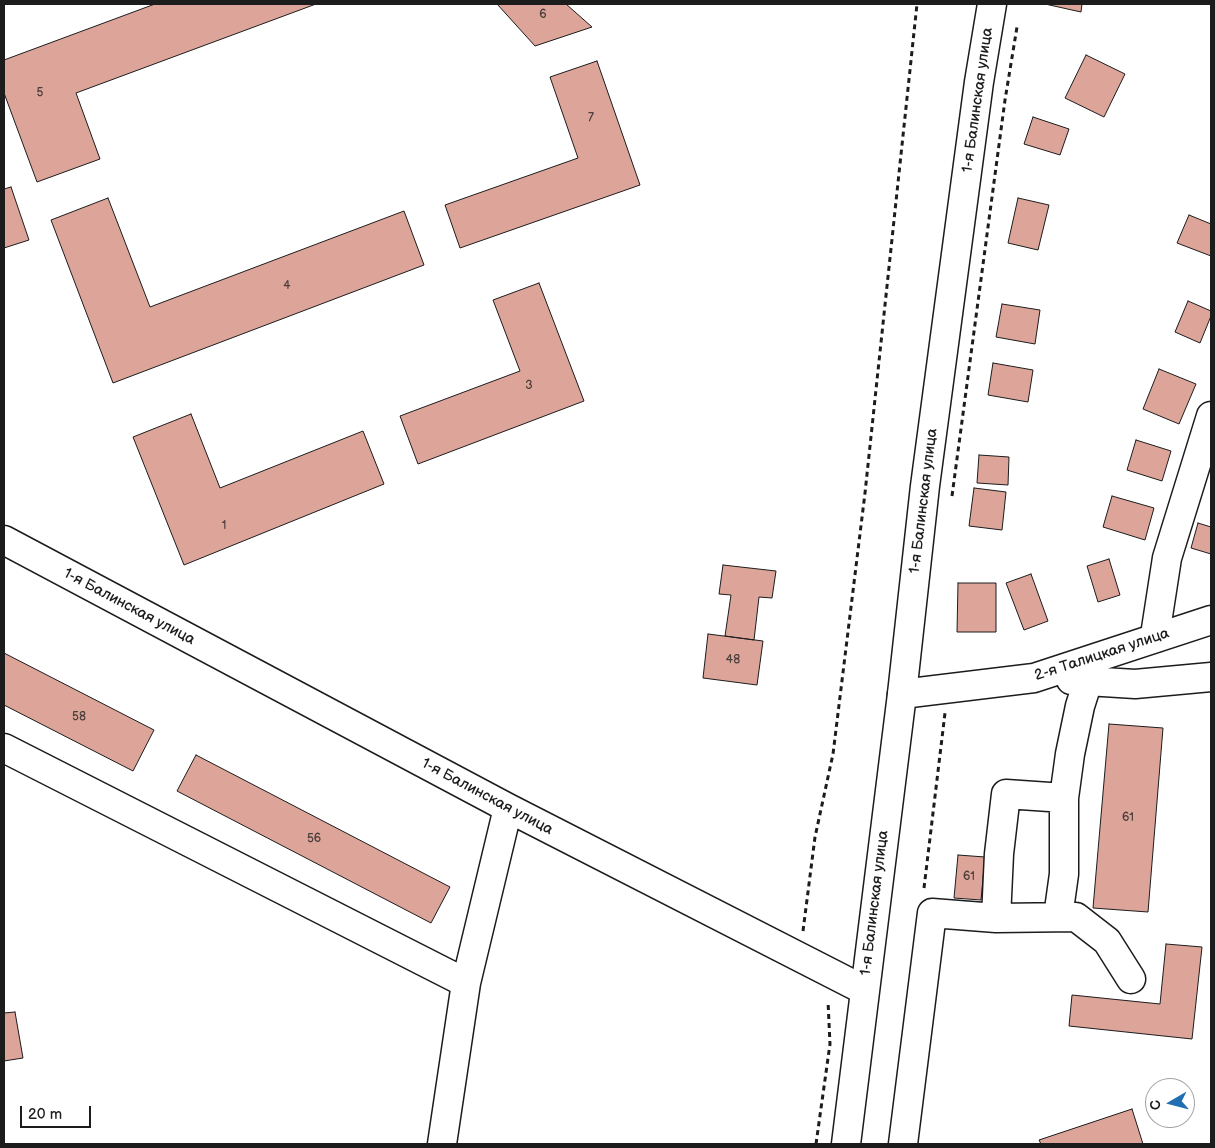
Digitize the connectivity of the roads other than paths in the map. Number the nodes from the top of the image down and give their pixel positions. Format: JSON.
{"nodes":[{"id":1,"x":992,"y":4,"type":"edge"},
{"id":2,"x":1211,"y":416,"type":"edge"},
{"id":3,"x":4,"y":540,"type":"edge"},
{"id":4,"x":1211,"y":620,"type":"edge"},
{"id":5,"x":1156,"y":638,"type":"junction"},
{"id":6,"x":1211,"y":677,"type":"edge"},
{"id":7,"x":1034,"y":678,"type":"junction"},
{"id":8,"x":1088,"y":682,"type":"junction"},
{"id":9,"x":902,"y":694,"type":"junction"},
{"id":10,"x":4,"y":748,"type":"edge"},
{"id":11,"x":1064,"y":798,"type":"junction"},
{"id":12,"x":508,"y":808,"type":"junction"},
{"id":13,"x":1058,"y":917,"type":"junction"},
{"id":14,"x":996,"y":918,"type":"junction"},
{"id":15,"x":1131,"y":979,"type":"dead end"},
{"id":16,"x":466,"y":983,"type":"junction"},
{"id":17,"x":864,"y":990,"type":"junction"},
{"id":18,"x":442,"y":1144,"type":"edge"},
{"id":19,"x":846,"y":1144,"type":"edge"},
{"id":20,"x":903,"y":1144,"type":"edge"}],
"edges":[{"from":1,"to":9,"type":"street","name":"1-я Балинская улица"},
{"from":2,"to":5,"type":"street"},
{"from":3,"to":12,"type":"street","name":"1-я Балинская улица"},
{"from":4,"to":5,"type":"street","name":"2-я Талицкая улица"},
{"from":5,"to":7,"type":"street","name":"2-я Талицкая улица"},
{"from":6,"to":8,"type":"street"},
{"from":7,"to":8,"type":"street"},
{"from":7,"to":9,"type":"street","name":"2-я Талицкая улица"},
{"from":8,"to":11,"type":"street"},
{"from":9,"to":17,"type":"street","name":"1-я Балинская улица"},
{"from":10,"to":16,"type":"street"},
{"from":11,"to":13,"type":"street"},
{"from":11,"to":14,"type":"street"},
{"from":12,"to":16,"type":"street"},
{"from":12,"to":17,"type":"street","name":"1-я Балинская улица"},
{"from":13,"to":14,"type":"street"},
{"from":13,"to":15,"type":"street"},
{"from":14,"to":20,"type":"street"},
{"from":16,"to":18,"type":"street"},
{"from":17,"to":19,"type":"street"}]}
